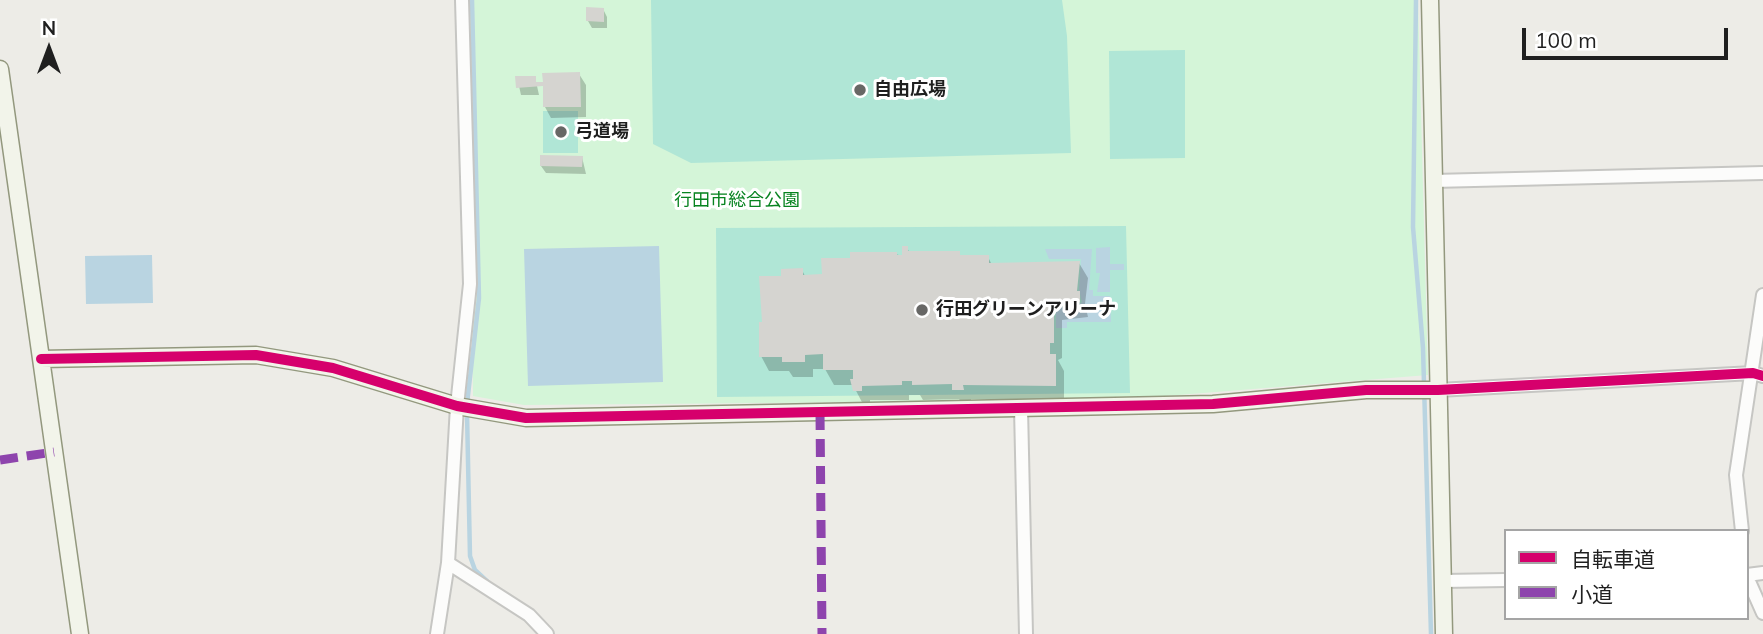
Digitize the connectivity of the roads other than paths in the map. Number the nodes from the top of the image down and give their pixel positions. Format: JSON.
{"nodes":[{"id":1,"x":462,"y":0,"type":"edge"},
{"id":2,"x":1430,"y":0,"type":"edge"},
{"id":3,"x":0,"y":69,"type":"edge"},
{"id":4,"x":1763,"y":173,"type":"edge"},
{"id":5,"x":1433,"y":181,"type":"junction"},
{"id":6,"x":1763,"y":295,"type":"edge"},
{"id":7,"x":41,"y":359,"type":"junction"},
{"id":8,"x":1758,"y":374,"type":"edge"},
{"id":9,"x":1438,"y":390,"type":"junction"},
{"id":10,"x":457,"y":406,"type":"junction"},
{"id":11,"x":1021,"y":408,"type":"junction"},
{"id":12,"x":1742,"y":529,"type":"edge"},
{"id":13,"x":448,"y":563,"type":"junction"},
{"id":14,"x":1504,"y":580,"type":"edge"},
{"id":15,"x":1443,"y":581,"type":"junction"},
{"id":16,"x":1749,"y":581,"type":"edge"},
{"id":17,"x":1763,"y":613,"type":"edge"},
{"id":18,"x":80,"y":634,"type":"edge"},
{"id":19,"x":437,"y":634,"type":"edge"},
{"id":20,"x":547,"y":634,"type":"edge"},
{"id":21,"x":1026,"y":634,"type":"edge"},
{"id":22,"x":1444,"y":634,"type":"edge"}],
"edges":[{"from":1,"to":10,"type":"street"},
{"from":2,"to":5,"type":"street"},
{"from":3,"to":7,"type":"street"},
{"from":4,"to":5,"type":"street"},
{"from":5,"to":9,"type":"street"},
{"from":6,"to":8,"type":"street"},
{"from":7,"to":10,"type":"street"},
{"from":7,"to":18,"type":"street"},
{"from":8,"to":9,"type":"street"},
{"from":8,"to":12,"type":"street"},
{"from":9,"to":11,"type":"street"},
{"from":9,"to":15,"type":"street"},
{"from":10,"to":11,"type":"street"},
{"from":10,"to":13,"type":"street"},
{"from":11,"to":21,"type":"street"},
{"from":13,"to":19,"type":"street"},
{"from":13,"to":20,"type":"street"},
{"from":14,"to":15,"type":"street"},
{"from":15,"to":22,"type":"street"},
{"from":16,"to":17,"type":"street"}]}
